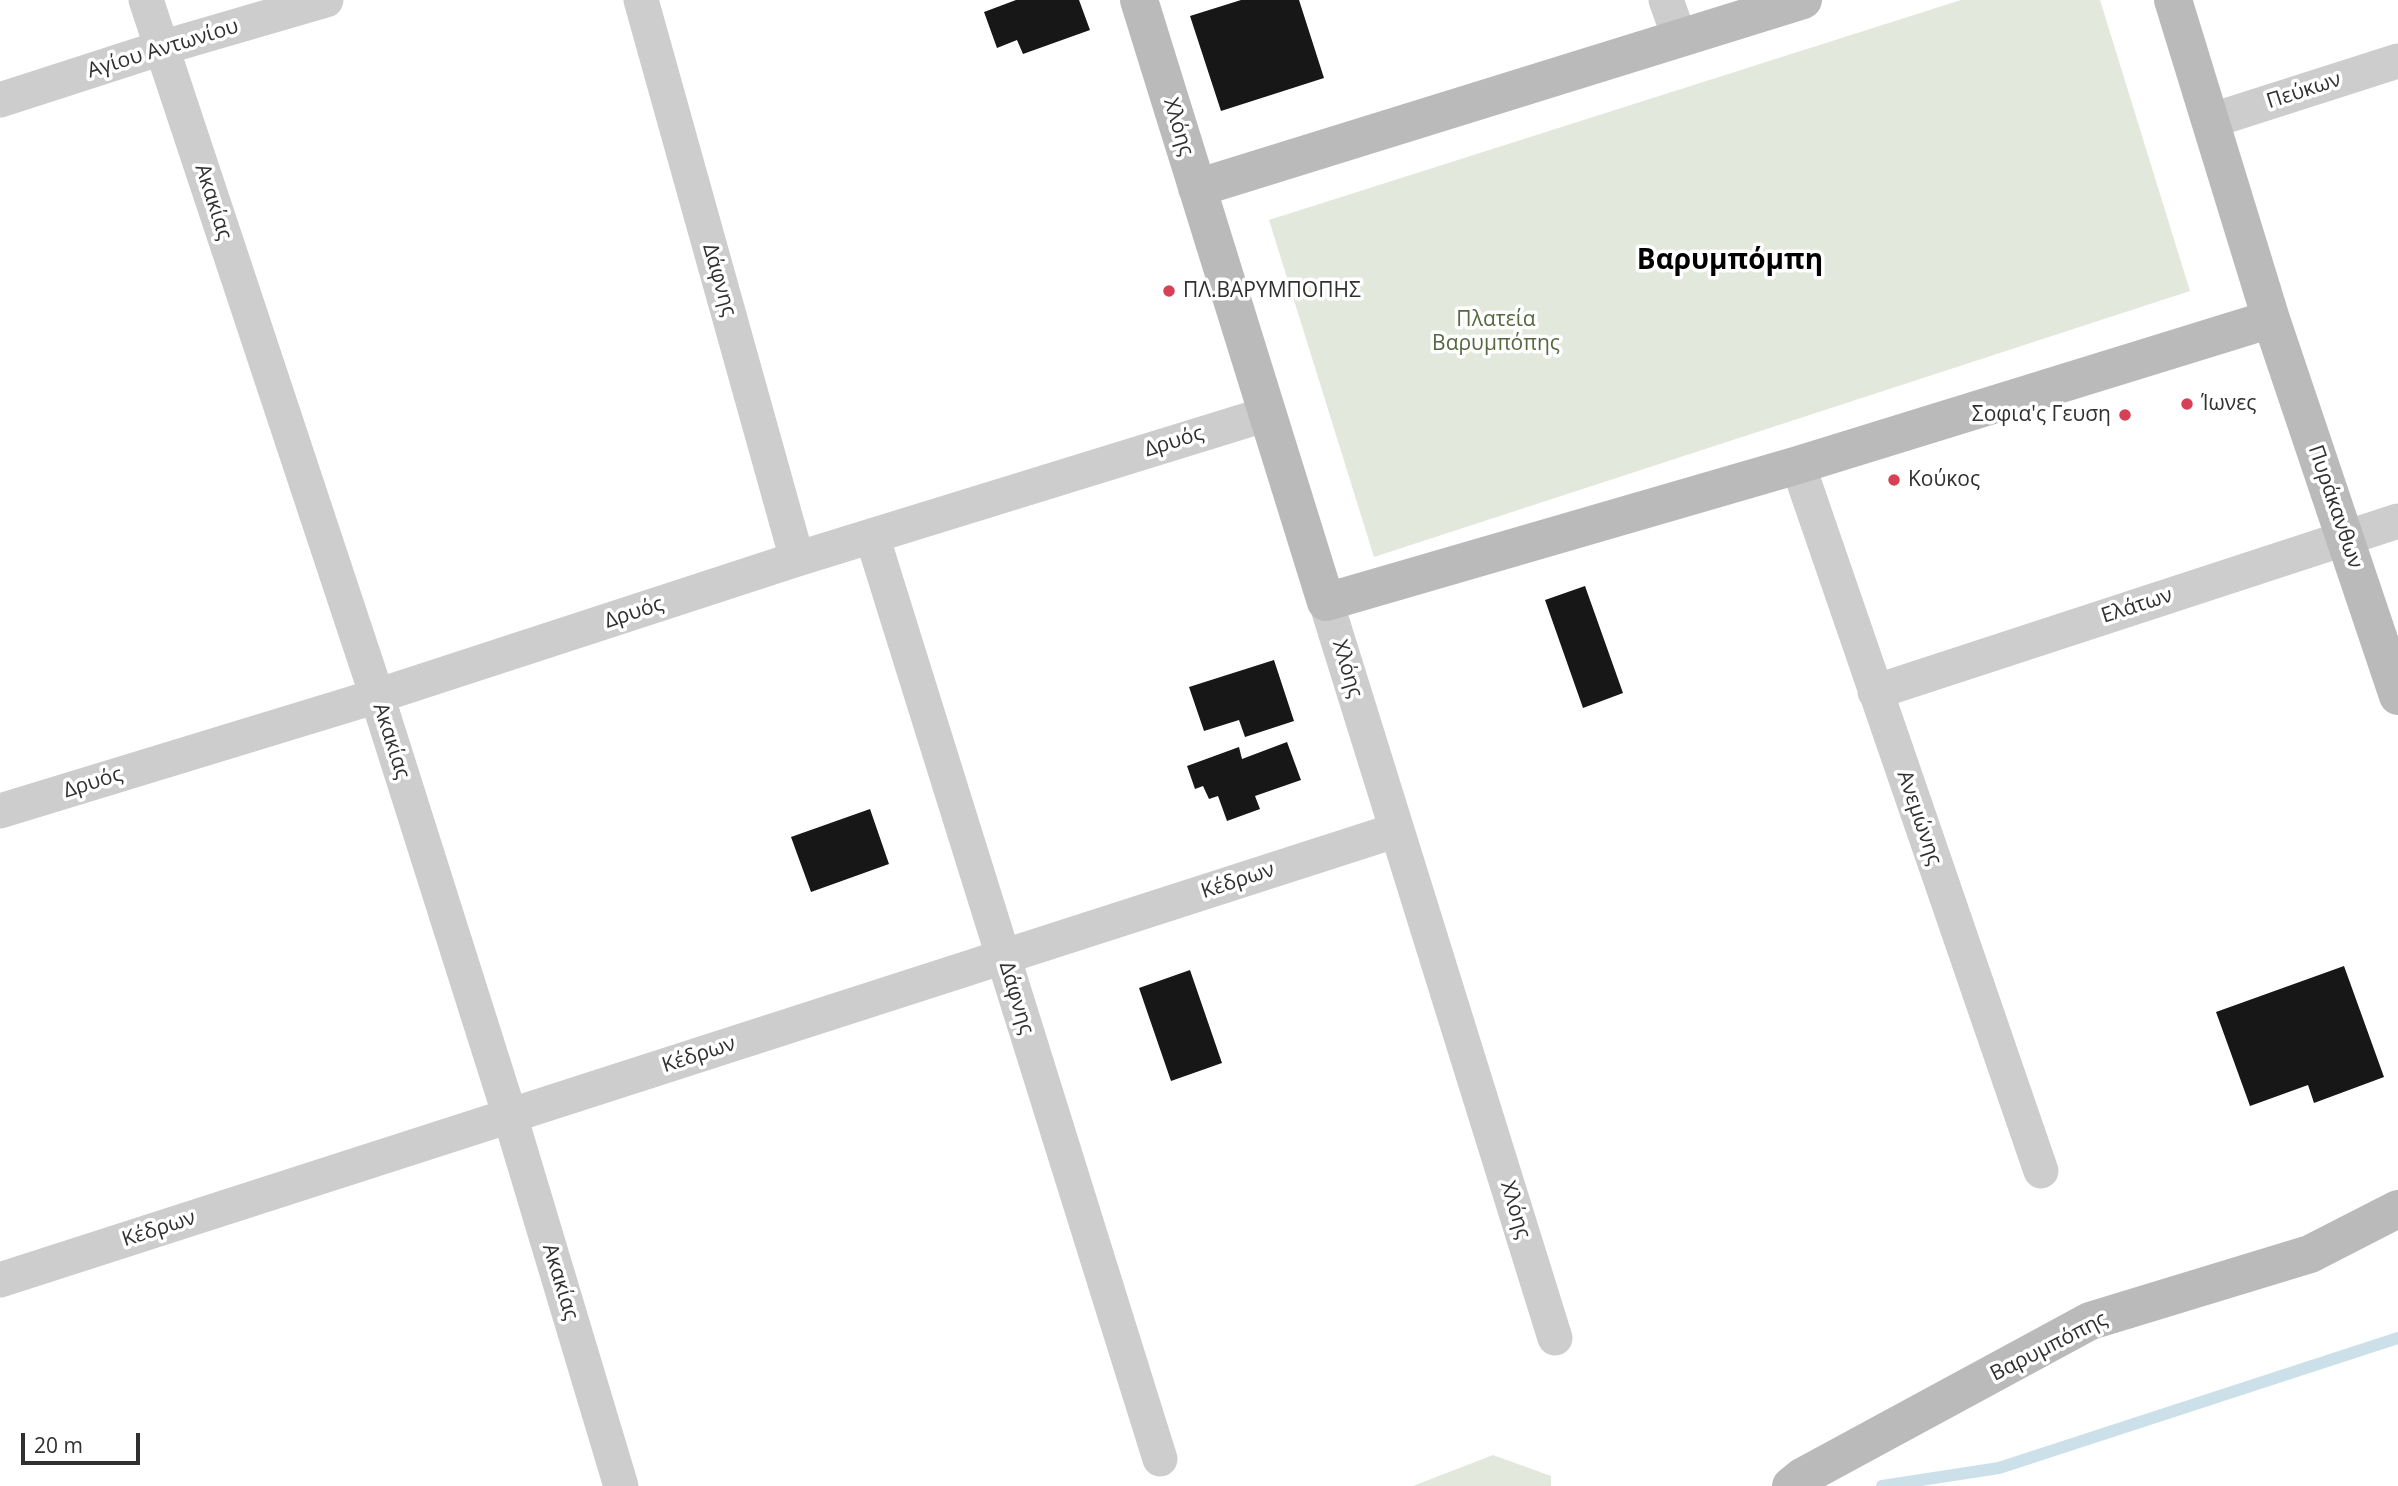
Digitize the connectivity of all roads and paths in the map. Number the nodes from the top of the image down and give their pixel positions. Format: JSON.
{"nodes":[{"id":1,"x":146,"y":0,"type":"edge"},
{"id":2,"x":326,"y":0,"type":"edge"},
{"id":3,"x":641,"y":0,"type":"edge"},
{"id":4,"x":1139,"y":0,"type":"edge"},
{"id":5,"x":1666,"y":0,"type":"edge"},
{"id":6,"x":1803,"y":0,"type":"edge"},
{"id":7,"x":2173,"y":0,"type":"edge"},
{"id":8,"x":1680,"y":39,"type":"junction"},
{"id":9,"x":161,"y":48,"type":"junction"},
{"id":10,"x":2398,"y":61,"type":"edge"},
{"id":11,"x":0,"y":100,"type":"edge"},
{"id":12,"x":2210,"y":121,"type":"junction"},
{"id":13,"x":1197,"y":188,"type":"junction"},
{"id":14,"x":2271,"y":320,"type":"junction"},
{"id":15,"x":1267,"y":414,"type":"junction"},
{"id":16,"x":1798,"y":465,"type":"junction"},
{"id":17,"x":2398,"y":521,"type":"edge"},
{"id":18,"x":872,"y":536,"type":"junction"},
{"id":19,"x":2346,"y":537,"type":"junction"},
{"id":20,"x":797,"y":559,"type":"junction"},
{"id":21,"x":1325,"y":602,"type":"junction"},
{"id":22,"x":1875,"y":692,"type":"junction"},
{"id":23,"x":2398,"y":695,"type":"edge"},
{"id":24,"x":377,"y":696,"type":"junction"},
{"id":25,"x":0,"y":811,"type":"edge"},
{"id":26,"x":1397,"y":830,"type":"junction"},
{"id":27,"x":1004,"y":957,"type":"junction"},
{"id":28,"x":510,"y":1116,"type":"junction"},
{"id":29,"x":2041,"y":1171,"type":"dead end"},
{"id":30,"x":2398,"y":1209,"type":"edge"},
{"id":31,"x":0,"y":1280,"type":"edge"},
{"id":32,"x":1555,"y":1338,"type":"dead end"},
{"id":33,"x":1160,"y":1459,"type":"dead end"},
{"id":34,"x":621,"y":1486,"type":"edge"},
{"id":35,"x":1791,"y":1486,"type":"edge"}],
"edges":[{"from":1,"to":9,"type":"street","name":"Ακακίας"},
{"from":2,"to":9,"type":"street","name":"Αγίου Αντωνίου"},
{"from":3,"to":20,"type":"street","name":"Δάφνης"},
{"from":4,"to":13,"type":"street","name":"Χλόης"},
{"from":5,"to":8,"type":"street"},
{"from":6,"to":8,"type":"street"},
{"from":7,"to":12,"type":"street","name":"Πυράκανθων"},
{"from":8,"to":13,"type":"street"},
{"from":9,"to":11,"type":"street","name":"Αγίου Αντωνίου"},
{"from":9,"to":24,"type":"street","name":"Ακακίας"},
{"from":10,"to":12,"type":"street","name":"Πεύκων"},
{"from":12,"to":14,"type":"street","name":"Πυράκανθων"},
{"from":13,"to":15,"type":"street","name":"Χλόης"},
{"from":14,"to":16,"type":"street"},
{"from":14,"to":19,"type":"street","name":"Πυράκανθων"},
{"from":15,"to":18,"type":"street","name":"Δρυός"},
{"from":15,"to":21,"type":"street","name":"Χλόης"},
{"from":16,"to":21,"type":"street"},
{"from":16,"to":22,"type":"street","name":"Ανεμώνης"},
{"from":17,"to":19,"type":"street","name":"Ελάτων"},
{"from":18,"to":20,"type":"street","name":"Δρυός"},
{"from":18,"to":27,"type":"street","name":"Δάφνης"},
{"from":19,"to":22,"type":"street","name":"Ελάτων"},
{"from":19,"to":23,"type":"street","name":"Πυράκανθων"},
{"from":20,"to":24,"type":"street","name":"Δρυός"},
{"from":21,"to":26,"type":"street","name":"Χλόης"},
{"from":22,"to":29,"type":"street","name":"Ανεμώνης"},
{"from":24,"to":25,"type":"street","name":"Δρυός"},
{"from":24,"to":28,"type":"street","name":"Ακακίας"},
{"from":26,"to":27,"type":"street","name":"Κέδρων"},
{"from":26,"to":32,"type":"street","name":"Χλόης"},
{"from":27,"to":28,"type":"street","name":"Κέδρων"},
{"from":27,"to":33,"type":"street","name":"Δάφνης"},
{"from":28,"to":31,"type":"street","name":"Κέδρων"},
{"from":28,"to":34,"type":"street","name":"Ακακίας"},
{"from":30,"to":35,"type":"street","name":"Βαρυμπόπης"}]}
